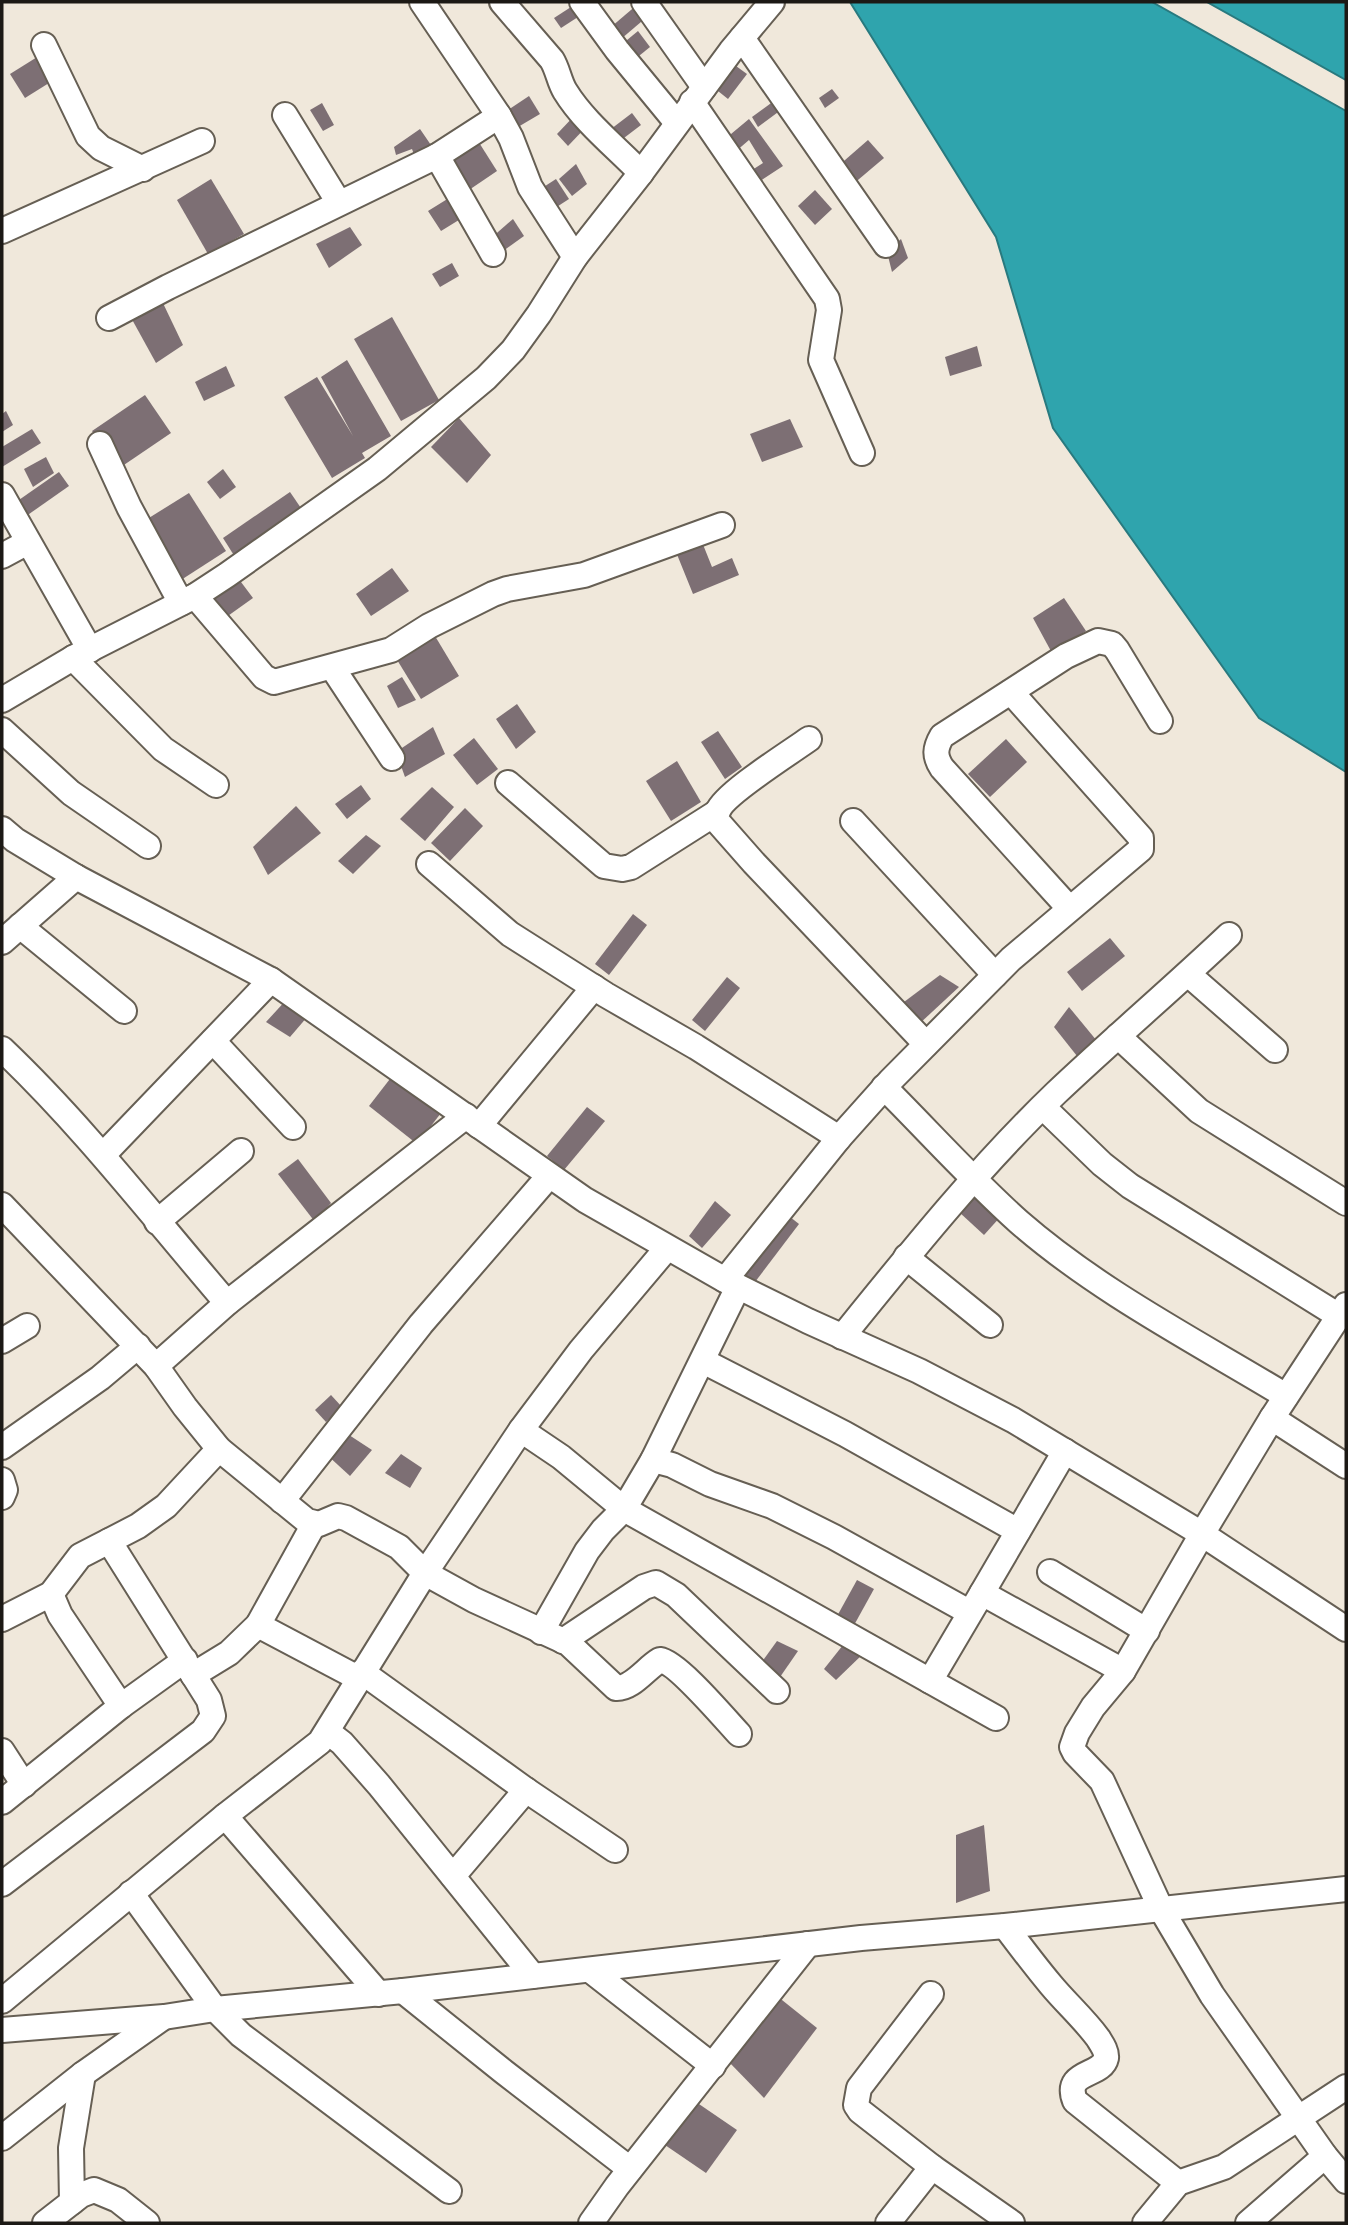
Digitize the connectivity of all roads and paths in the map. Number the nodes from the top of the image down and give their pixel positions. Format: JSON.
{"nodes":[{"id":1,"x":422,"y":2,"type":"edge"},
{"id":2,"x":502,"y":2,"type":"edge"},
{"id":3,"x":582,"y":2,"type":"edge"},
{"id":4,"x":644,"y":2,"type":"edge"},
{"id":5,"x":772,"y":2,"type":"edge"},
{"id":6,"x":742,"y":38,"type":"junction"},
{"id":7,"x":44,"y":46,"type":"dead end"},
{"id":8,"x":698,"y":94,"type":"junction"},
{"id":9,"x":285,"y":115,"type":"dead end"},
{"id":10,"x":499,"y":116,"type":"junction"},
{"id":11,"x":677,"y":123,"type":"junction"},
{"id":12,"x":202,"y":141,"type":"dead end"},
{"id":13,"x":436,"y":156,"type":"junction"},
{"id":14,"x":143,"y":169,"type":"junction"},
{"id":15,"x":641,"y":173,"type":"junction"},
{"id":16,"x":339,"y":203,"type":"junction"},
{"id":17,"x":2,"y":232,"type":"edge"},
{"id":18,"x":886,"y":244,"type":"dead end"},
{"id":19,"x":494,"y":254,"type":"dead end"},
{"id":20,"x":575,"y":257,"type":"junction"},
{"id":21,"x":109,"y":318,"type":"dead end"},
{"id":22,"x":100,"y":444,"type":"dead end"},
{"id":23,"x":862,"y":453,"type":"dead end"},
{"id":24,"x":2,"y":495,"type":"edge"},
{"id":25,"x":722,"y":525,"type":"dead end"},
{"id":26,"x":28,"y":542,"type":"junction"},
{"id":27,"x":2,"y":556,"type":"edge"},
{"id":28,"x":188,"y":600,"type":"junction"},
{"id":29,"x":82,"y":654,"type":"junction"},
{"id":30,"x":332,"y":667,"type":"junction"},
{"id":31,"x":1011,"y":692,"type":"junction"},
{"id":32,"x":2,"y":699,"type":"edge"},
{"id":33,"x":1160,"y":721,"type":"dead end"},
{"id":34,"x":2,"y":730,"type":"edge"},
{"id":35,"x":809,"y":739,"type":"dead end"},
{"id":36,"x":392,"y":758,"type":"dead end"},
{"id":37,"x":508,"y":783,"type":"dead end"},
{"id":38,"x":216,"y":785,"type":"dead end"},
{"id":39,"x":716,"y":813,"type":"junction"},
{"id":40,"x":853,"y":821,"type":"dead end"},
{"id":41,"x":6,"y":840,"type":"edge"},
{"id":42,"x":148,"y":846,"type":"dead end"},
{"id":43,"x":429,"y":864,"type":"dead end"},
{"id":44,"x":76,"y":877,"type":"junction"},
{"id":45,"x":1069,"y":908,"type":"junction"},
{"id":46,"x":11,"y":934,"type":"edge"},
{"id":47,"x":1229,"y":935,"type":"dead end"},
{"id":48,"x":1188,"y":974,"type":"junction"},
{"id":49,"x":995,"y":975,"type":"junction"},
{"id":50,"x":271,"y":979,"type":"junction"},
{"id":51,"x":594,"y":987,"type":"junction"},
{"id":52,"x":124,"y":1011,"type":"dead end"},
{"id":53,"x":1118,"y":1037,"type":"junction"},
{"id":54,"x":213,"y":1041,"type":"junction"},
{"id":55,"x":926,"y":1044,"type":"junction"},
{"id":56,"x":2,"y":1049,"type":"edge"},
{"id":57,"x":1275,"y":1050,"type":"dead end"},
{"id":58,"x":884,"y":1087,"type":"junction"},
{"id":59,"x":1042,"y":1107,"type":"junction"},
{"id":60,"x":472,"y":1121,"type":"junction"},
{"id":61,"x":293,"y":1127,"type":"dead end"},
{"id":62,"x":839,"y":1139,"type":"junction"},
{"id":63,"x":241,"y":1151,"type":"dead end"},
{"id":64,"x":103,"y":1155,"type":"junction"},
{"id":65,"x":549,"y":1176,"type":"junction"},
{"id":66,"x":974,"y":1179,"type":"junction"},
{"id":67,"x":1346,"y":1203,"type":"edge"},
{"id":68,"x":2,"y":1205,"type":"edge"},
{"id":69,"x":157,"y":1222,"type":"junction"},
{"id":70,"x":667,"y":1248,"type":"junction"},
{"id":71,"x":906,"y":1257,"type":"junction"},
{"id":72,"x":732,"y":1284,"type":"junction"},
{"id":73,"x":227,"y":1303,"type":"junction"},
{"id":74,"x":990,"y":1325,"type":"dead end"},
{"id":75,"x":27,"y":1326,"type":"dead end"},
{"id":76,"x":1340,"y":1326,"type":"edge"},
{"id":77,"x":842,"y":1337,"type":"junction"},
{"id":78,"x":2,"y":1341,"type":"edge"},
{"id":79,"x":138,"y":1346,"type":"junction"},
{"id":80,"x":703,"y":1361,"type":"junction"},
{"id":81,"x":156,"y":1366,"type":"junction"},
{"id":82,"x":1286,"y":1396,"type":"junction"},
{"id":83,"x":1272,"y":1418,"type":"junction"},
{"id":84,"x":521,"y":1430,"type":"junction"},
{"id":85,"x":2,"y":1447,"type":"edge"},
{"id":86,"x":219,"y":1449,"type":"junction"},
{"id":87,"x":1065,"y":1451,"type":"junction"},
{"id":88,"x":653,"y":1460,"type":"junction"},
{"id":89,"x":1346,"y":1466,"type":"edge"},
{"id":90,"x":2,"y":1480,"type":"edge"},
{"id":91,"x":2,"y":1497,"type":"edge"},
{"id":92,"x":282,"y":1501,"type":"junction"},
{"id":93,"x":624,"y":1509,"type":"junction"},
{"id":94,"x":314,"y":1524,"type":"junction"},
{"id":95,"x":1018,"y":1531,"type":"junction"},
{"id":96,"x":1202,"y":1534,"type":"junction"},
{"id":97,"x":109,"y":1541,"type":"junction"},
{"id":98,"x":1050,"y":1572,"type":"dead end"},
{"id":99,"x":425,"y":1573,"type":"junction"},
{"id":100,"x":51,"y":1594,"type":"junction"},
{"id":101,"x":975,"y":1602,"type":"junction"},
{"id":102,"x":2,"y":1619,"type":"edge"},
{"id":103,"x":258,"y":1625,"type":"junction"},
{"id":104,"x":1346,"y":1629,"type":"edge"},
{"id":105,"x":1147,"y":1631,"type":"junction"},
{"id":106,"x":552,"y":1636,"type":"junction"},
{"id":107,"x":189,"y":1667,"type":"junction"},
{"id":108,"x":1123,"y":1671,"type":"junction"},
{"id":109,"x":360,"y":1675,"type":"junction"},
{"id":110,"x":930,"y":1681,"type":"junction"},
{"id":111,"x":777,"y":1691,"type":"dead end"},
{"id":112,"x":121,"y":1706,"type":"junction"},
{"id":113,"x":996,"y":1718,"type":"dead end"},
{"id":114,"x":326,"y":1734,"type":"junction"},
{"id":115,"x":739,"y":1734,"type":"dead end"},
{"id":116,"x":2,"y":1751,"type":"edge"},
{"id":117,"x":23,"y":1785,"type":"junction"},
{"id":118,"x":526,"y":1790,"type":"junction"},
{"id":119,"x":2,"y":1802,"type":"edge"},
{"id":120,"x":225,"y":1816,"type":"junction"},
{"id":121,"x":615,"y":1850,"type":"dead end"},
{"id":122,"x":453,"y":1876,"type":"junction"},
{"id":123,"x":2,"y":1885,"type":"edge"},
{"id":124,"x":1346,"y":1889,"type":"edge"},
{"id":125,"x":131,"y":1893,"type":"junction"},
{"id":126,"x":1161,"y":1909,"type":"junction"},
{"id":127,"x":1004,"y":1926,"type":"junction"},
{"id":128,"x":807,"y":1944,"type":"junction"},
{"id":129,"x":590,"y":1970,"type":"junction"},
{"id":130,"x":533,"y":1976,"type":"junction"},
{"id":131,"x":391,"y":1992,"type":"junction"},
{"id":132,"x":931,"y":1994,"type":"dead end"},
{"id":133,"x":2,"y":2001,"type":"edge"},
{"id":134,"x":215,"y":2009,"type":"junction"},
{"id":135,"x":164,"y":2017,"type":"junction"},
{"id":136,"x":2,"y":2030,"type":"edge"},
{"id":137,"x":713,"y":2066,"type":"junction"},
{"id":138,"x":83,"y":2074,"type":"junction"},
{"id":139,"x":1346,"y":2087,"type":"edge"},
{"id":140,"x":1299,"y":2120,"type":"junction"},
{"id":141,"x":2,"y":2138,"type":"edge"},
{"id":142,"x":1325,"y":2156,"type":"junction"},
{"id":143,"x":932,"y":2167,"type":"junction"},
{"id":144,"x":630,"y":2169,"type":"junction"},
{"id":145,"x":1346,"y":2181,"type":"edge"},
{"id":146,"x":1178,"y":2183,"type":"junction"},
{"id":147,"x":449,"y":2192,"type":"dead end"},
{"id":148,"x":72,"y":2202,"type":"junction"},
{"id":149,"x":45,"y":2223,"type":"edge"},
{"id":150,"x":147,"y":2223,"type":"edge"},
{"id":151,"x":591,"y":2223,"type":"edge"},
{"id":152,"x":888,"y":2223,"type":"edge"},
{"id":153,"x":1012,"y":2223,"type":"edge"},
{"id":154,"x":1145,"y":2223,"type":"edge"},
{"id":155,"x":1248,"y":2223,"type":"edge"}],
"edges":[{"from":1,"to":10,"type":"street"},
{"from":2,"to":15,"type":"street"},
{"from":3,"to":11,"type":"street"},
{"from":4,"to":8,"type":"street"},
{"from":5,"to":6,"type":"street"},
{"from":6,"to":8,"type":"street"},
{"from":6,"to":18,"type":"street"},
{"from":7,"to":14,"type":"street"},
{"from":8,"to":11,"type":"street"},
{"from":8,"to":23,"type":"street"},
{"from":9,"to":16,"type":"street"},
{"from":10,"to":13,"type":"street"},
{"from":10,"to":20,"type":"street"},
{"from":11,"to":15,"type":"street"},
{"from":12,"to":14,"type":"street"},
{"from":13,"to":16,"type":"street"},
{"from":13,"to":19,"type":"street"},
{"from":14,"to":17,"type":"street"},
{"from":15,"to":20,"type":"street"},
{"from":16,"to":21,"type":"street"},
{"from":20,"to":28,"type":"street"},
{"from":22,"to":28,"type":"street"},
{"from":24,"to":26,"type":"street"},
{"from":25,"to":30,"type":"street"},
{"from":26,"to":27,"type":"street"},
{"from":26,"to":29,"type":"street"},
{"from":28,"to":29,"type":"street"},
{"from":28,"to":30,"type":"street"},
{"from":29,"to":32,"type":"street"},
{"from":29,"to":38,"type":"street"},
{"from":30,"to":36,"type":"street"},
{"from":31,"to":33,"type":"street"},
{"from":31,"to":45,"type":"street"},
{"from":31,"to":45,"type":"street"},
{"from":34,"to":42,"type":"street"},
{"from":35,"to":39,"type":"street"},
{"from":37,"to":39,"type":"street"},
{"from":39,"to":55,"type":"street"},
{"from":40,"to":49,"type":"street"},
{"from":41,"to":44,"type":"street"},
{"from":43,"to":51,"type":"street"},
{"from":44,"to":46,"type":"street"},
{"from":44,"to":50,"type":"street"},
{"from":45,"to":49,"type":"street"},
{"from":46,"to":52,"type":"street"},
{"from":47,"to":48,"type":"street"},
{"from":48,"to":53,"type":"street"},
{"from":48,"to":57,"type":"street"},
{"from":49,"to":55,"type":"street"},
{"from":50,"to":54,"type":"street"},
{"from":50,"to":60,"type":"street"},
{"from":51,"to":60,"type":"street"},
{"from":51,"to":62,"type":"street"},
{"from":53,"to":59,"type":"street"},
{"from":53,"to":67,"type":"street"},
{"from":54,"to":61,"type":"street"},
{"from":54,"to":64,"type":"street"},
{"from":55,"to":58,"type":"street"},
{"from":56,"to":64,"type":"street"},
{"from":58,"to":62,"type":"street"},
{"from":58,"to":66,"type":"street"},
{"from":59,"to":66,"type":"street"},
{"from":59,"to":76,"type":"street"},
{"from":60,"to":65,"type":"street"},
{"from":60,"to":73,"type":"street"},
{"from":62,"to":72,"type":"street"},
{"from":63,"to":69,"type":"street"},
{"from":64,"to":69,"type":"street"},
{"from":65,"to":70,"type":"street"},
{"from":65,"to":92,"type":"street"},
{"from":66,"to":71,"type":"street"},
{"from":66,"to":82,"type":"street"},
{"from":68,"to":79,"type":"street"},
{"from":69,"to":73,"type":"street"},
{"from":70,"to":72,"type":"street"},
{"from":70,"to":84,"type":"street"},
{"from":71,"to":74,"type":"street"},
{"from":71,"to":77,"type":"street"},
{"from":72,"to":77,"type":"street"},
{"from":72,"to":80,"type":"street"},
{"from":73,"to":81,"type":"street"},
{"from":75,"to":78,"type":"street"},
{"from":76,"to":82,"type":"street"},
{"from":77,"to":87,"type":"street"},
{"from":79,"to":81,"type":"street"},
{"from":79,"to":85,"type":"street"},
{"from":80,"to":88,"type":"street"},
{"from":80,"to":95,"type":"street"},
{"from":81,"to":86,"type":"street"},
{"from":82,"to":83,"type":"street"},
{"from":83,"to":89,"type":"street"},
{"from":83,"to":96,"type":"street"},
{"from":84,"to":93,"type":"street"},
{"from":84,"to":99,"type":"street"},
{"from":86,"to":92,"type":"street"},
{"from":86,"to":97,"type":"street"},
{"from":87,"to":95,"type":"street"},
{"from":87,"to":96,"type":"street"},
{"from":88,"to":93,"type":"street"},
{"from":88,"to":101,"type":"street"},
{"from":90,"to":91,"type":"street"},
{"from":92,"to":94,"type":"street"},
{"from":93,"to":106,"type":"street"},
{"from":93,"to":110,"type":"street"},
{"from":94,"to":99,"type":"street"},
{"from":94,"to":103,"type":"street"},
{"from":95,"to":101,"type":"street"},
{"from":96,"to":104,"type":"street"},
{"from":96,"to":105,"type":"street"},
{"from":97,"to":100,"type":"street"},
{"from":97,"to":107,"type":"street"},
{"from":98,"to":105,"type":"street"},
{"from":99,"to":106,"type":"street"},
{"from":99,"to":109,"type":"street"},
{"from":100,"to":102,"type":"street"},
{"from":100,"to":112,"type":"street"},
{"from":101,"to":108,"type":"street"},
{"from":101,"to":110,"type":"street"},
{"from":103,"to":107,"type":"street"},
{"from":103,"to":109,"type":"street"},
{"from":105,"to":108,"type":"street"},
{"from":106,"to":111,"type":"street"},
{"from":106,"to":115,"type":"street"},
{"from":107,"to":112,"type":"street"},
{"from":107,"to":123,"type":"street"},
{"from":108,"to":126,"type":"street"},
{"from":109,"to":114,"type":"street"},
{"from":109,"to":118,"type":"street"},
{"from":110,"to":113,"type":"street"},
{"from":112,"to":117,"type":"street"},
{"from":114,"to":120,"type":"street"},
{"from":114,"to":122,"type":"street"},
{"from":116,"to":117,"type":"street"},
{"from":117,"to":119,"type":"street"},
{"from":118,"to":121,"type":"street"},
{"from":118,"to":122,"type":"street"},
{"from":120,"to":125,"type":"street"},
{"from":120,"to":131,"type":"street"},
{"from":122,"to":130,"type":"street"},
{"from":124,"to":126,"type":"street"},
{"from":125,"to":133,"type":"street"},
{"from":125,"to":134,"type":"street"},
{"from":126,"to":127,"type":"street"},
{"from":126,"to":140,"type":"street"},
{"from":127,"to":128,"type":"street"},
{"from":127,"to":146,"type":"street"},
{"from":128,"to":129,"type":"street"},
{"from":128,"to":137,"type":"street"},
{"from":129,"to":130,"type":"street"},
{"from":129,"to":137,"type":"street"},
{"from":130,"to":131,"type":"street"},
{"from":131,"to":134,"type":"street"},
{"from":131,"to":144,"type":"street"},
{"from":132,"to":143,"type":"street"},
{"from":134,"to":135,"type":"street"},
{"from":134,"to":147,"type":"street"},
{"from":135,"to":136,"type":"street"},
{"from":135,"to":138,"type":"street"},
{"from":137,"to":144,"type":"street"},
{"from":138,"to":141,"type":"street"},
{"from":138,"to":148,"type":"street"},
{"from":139,"to":140,"type":"street"},
{"from":140,"to":142,"type":"street"},
{"from":140,"to":146,"type":"street"},
{"from":142,"to":145,"type":"street"},
{"from":142,"to":155,"type":"street"},
{"from":143,"to":152,"type":"street"},
{"from":143,"to":153,"type":"street"},
{"from":144,"to":151,"type":"street"},
{"from":146,"to":154,"type":"street"},
{"from":148,"to":149,"type":"street"},
{"from":148,"to":150,"type":"street"}]}
